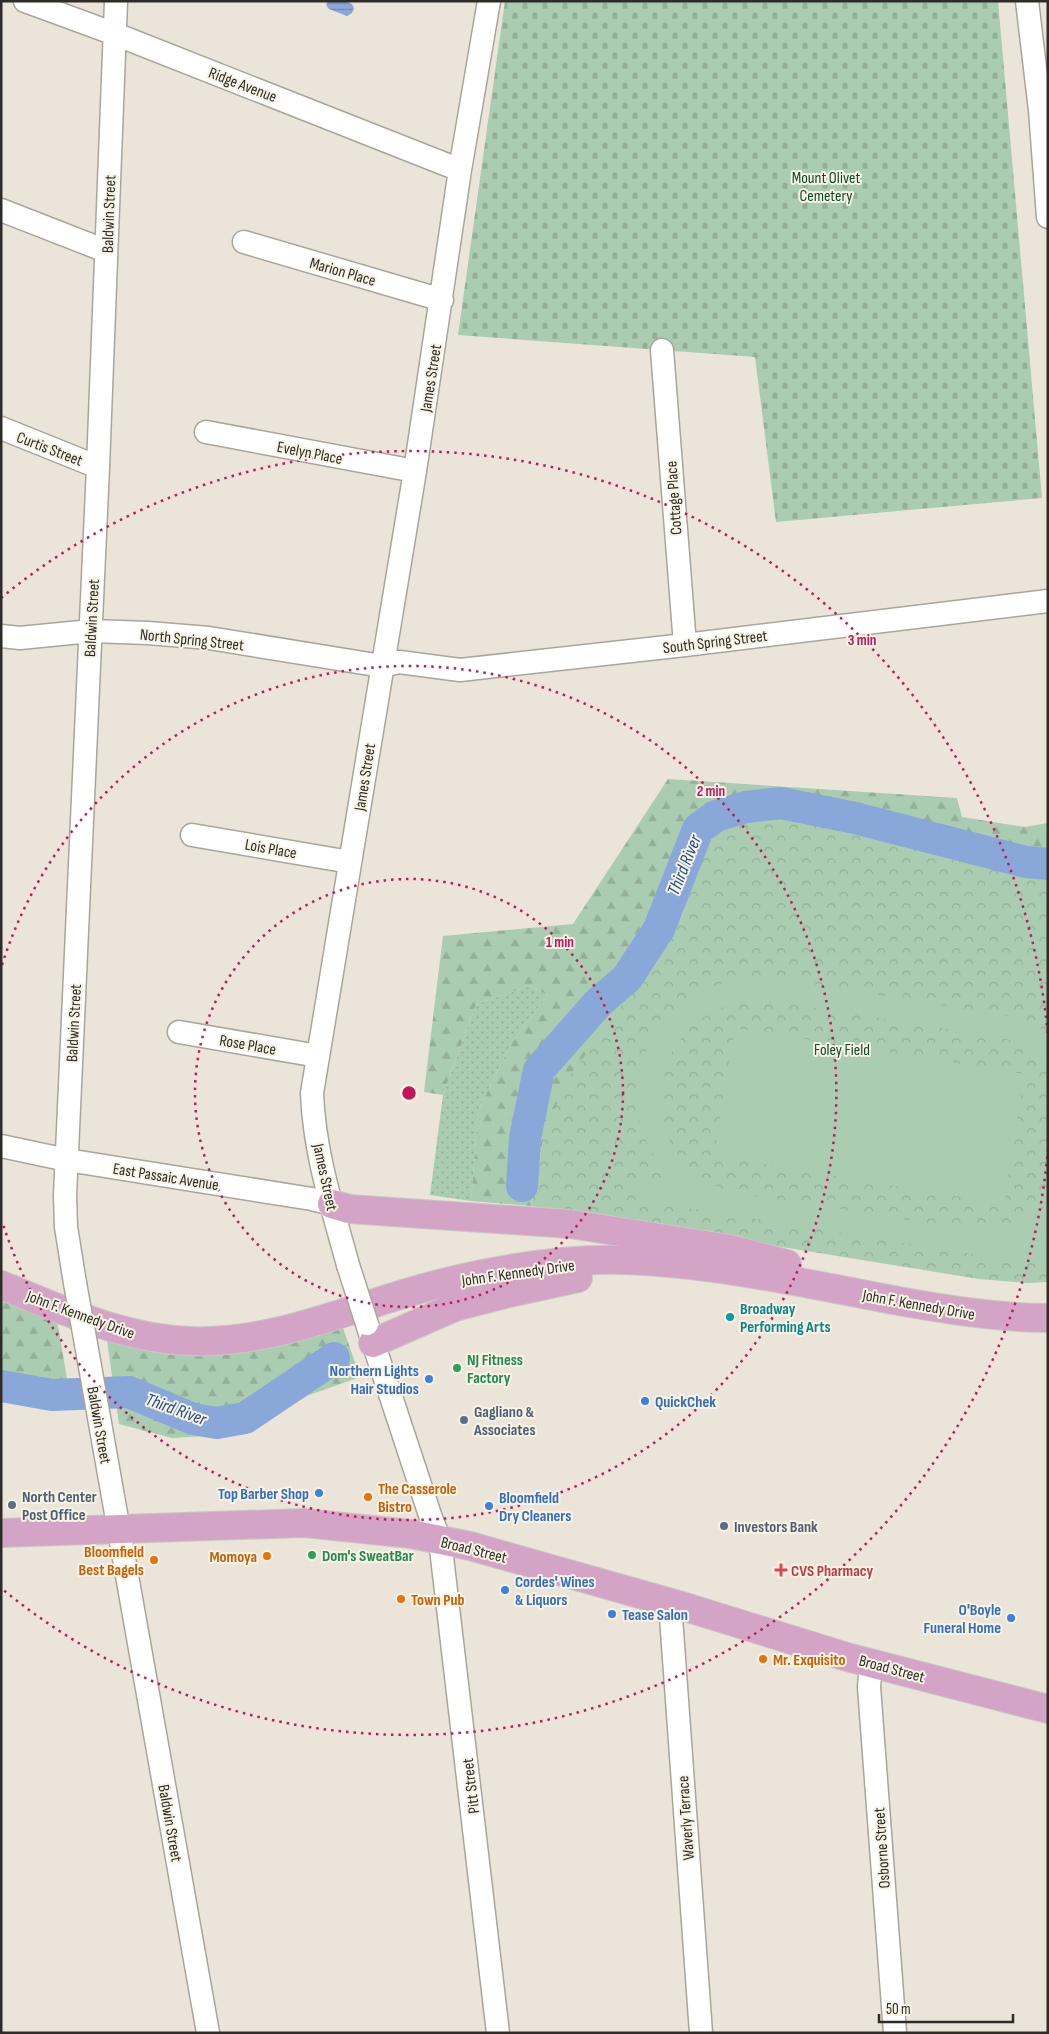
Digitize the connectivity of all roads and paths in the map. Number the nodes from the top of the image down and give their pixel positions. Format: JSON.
{"nodes":[{"id":1,"x":25,"y":1,"type":"edge"},
{"id":2,"x":116,"y":1,"type":"edge"},
{"id":3,"x":489,"y":1,"type":"edge"},
{"id":4,"x":1027,"y":1,"type":"edge"},
{"id":5,"x":115,"y":34,"type":"junction"},
{"id":6,"x":1044,"y":109,"type":"edge"},
{"id":7,"x":460,"y":170,"type":"junction"},
{"id":8,"x":1,"y":210,"type":"edge"},
{"id":9,"x":1048,"y":217,"type":"edge"},
{"id":10,"x":244,"y":242,"type":"dead end"},
{"id":11,"x":106,"y":251,"type":"junction"},
{"id":12,"x":442,"y":300,"type":"junction"},
{"id":13,"x":662,"y":350,"type":"dead end"},
{"id":14,"x":1,"y":428,"type":"edge"},
{"id":15,"x":206,"y":432,"type":"dead end"},
{"id":16,"x":98,"y":466,"type":"junction"},
{"id":17,"x":415,"y":471,"type":"junction"},
{"id":18,"x":1048,"y":601,"type":"edge"},
{"id":19,"x":91,"y":631,"type":"junction"},
{"id":20,"x":1,"y":636,"type":"edge"},
{"id":21,"x":685,"y":645,"type":"junction"},
{"id":22,"x":382,"y":666,"type":"junction"},
{"id":23,"x":192,"y":835,"type":"dead end"},
{"id":24,"x":350,"y":862,"type":"junction"},
{"id":25,"x":179,"y":1032,"type":"dead end"},
{"id":26,"x":318,"y":1056,"type":"junction"},
{"id":27,"x":1,"y":1146,"type":"edge"},
{"id":28,"x":67,"y":1160,"type":"junction"},
{"id":29,"x":332,"y":1204,"type":"junction"},
{"id":30,"x":1,"y":1267,"type":"edge"},
{"id":31,"x":812,"y":1270,"type":"junction"},
{"id":32,"x":743,"y":1273,"type":"junction"},
{"id":33,"x":1,"y":1285,"type":"edge"},
{"id":34,"x":1048,"y":1302,"type":"edge"},
{"id":35,"x":1048,"y":1318,"type":"edge"},
{"id":36,"x":370,"y":1334,"type":"junction"},
{"id":37,"x":119,"y":1528,"type":"junction"},
{"id":38,"x":1,"y":1533,"type":"edge"},
{"id":39,"x":440,"y":1540,"type":"junction"},
{"id":40,"x":670,"y":1603,"type":"junction"},
{"id":41,"x":871,"y":1663,"type":"junction"},
{"id":42,"x":1048,"y":1709,"type":"edge"},
{"id":43,"x":208,"y":2033,"type":"edge"},
{"id":44,"x":498,"y":2033,"type":"edge"},
{"id":45,"x":701,"y":2033,"type":"edge"},
{"id":46,"x":895,"y":2033,"type":"edge"}],
"edges":[{"from":1,"to":5,"type":"street","name":"Ridge Avenue"},
{"from":2,"to":5,"type":"street","name":"Baldwin Street"},
{"from":3,"to":7,"type":"street","name":"James Street"},
{"from":4,"to":6,"type":"street"},
{"from":5,"to":7,"type":"street","name":"Ridge Avenue"},
{"from":5,"to":11,"type":"street","name":"Baldwin Street"},
{"from":6,"to":9,"type":"street"},
{"from":7,"to":12,"type":"street","name":"James Street"},
{"from":8,"to":11,"type":"street"},
{"from":10,"to":12,"type":"street","name":"Marion Place"},
{"from":11,"to":16,"type":"street","name":"Baldwin Street"},
{"from":12,"to":17,"type":"street","name":"James Street"},
{"from":13,"to":21,"type":"street","name":"Cottage Place"},
{"from":14,"to":16,"type":"street","name":"Curtis Street"},
{"from":15,"to":17,"type":"street","name":"Evelyn Place"},
{"from":16,"to":19,"type":"street","name":"Baldwin Street"},
{"from":17,"to":22,"type":"street","name":"James Street"},
{"from":18,"to":21,"type":"street","name":"South Spring Street"},
{"from":19,"to":20,"type":"street","name":"North Spring Street"},
{"from":19,"to":22,"type":"street","name":"North Spring Street"},
{"from":19,"to":28,"type":"street","name":"Baldwin Street"},
{"from":21,"to":22,"type":"street","name":"South Spring Street"},
{"from":22,"to":24,"type":"street","name":"James Street"},
{"from":23,"to":24,"type":"street","name":"Lois Place"},
{"from":24,"to":26,"type":"street","name":"James Street"},
{"from":25,"to":26,"type":"street","name":"Rose Place"},
{"from":26,"to":29,"type":"street","name":"James Street"},
{"from":27,"to":28,"type":"street","name":"East Passaic Avenue"},
{"from":28,"to":29,"type":"street","name":"East Passaic Avenue"},
{"from":28,"to":37,"type":"street","name":"Baldwin Street","bridge":true},
{"from":29,"to":31,"type":"main road"},
{"from":29,"to":36,"type":"street","name":"James Street","bridge":true},
{"from":30,"to":31,"type":"main road","name":"John F. Kennedy Drive"},
{"from":31,"to":34,"type":"main road","name":"John F. Kennedy Drive"},
{"from":32,"to":33,"type":"main road","name":"John F. Kennedy Drive"},
{"from":32,"to":35,"type":"main road","name":"John F. Kennedy Drive"},
{"from":32,"to":36,"type":"main road"},
{"from":36,"to":39,"type":"street","name":"James Street"},
{"from":37,"to":38,"type":"main road","name":"Broad Street"},
{"from":37,"to":39,"type":"main road","name":"Broad Street"},
{"from":37,"to":43,"type":"street","name":"Baldwin Street"},
{"from":39,"to":40,"type":"main road","name":"Broad Street"},
{"from":39,"to":44,"type":"street","name":"Pitt Street"},
{"from":40,"to":41,"type":"main road","name":"Broad Street"},
{"from":40,"to":45,"type":"street","name":"Waverly Terrace"},
{"from":41,"to":42,"type":"main road","name":"Broad Street"},
{"from":41,"to":46,"type":"street","name":"Osborne Street"}]}
